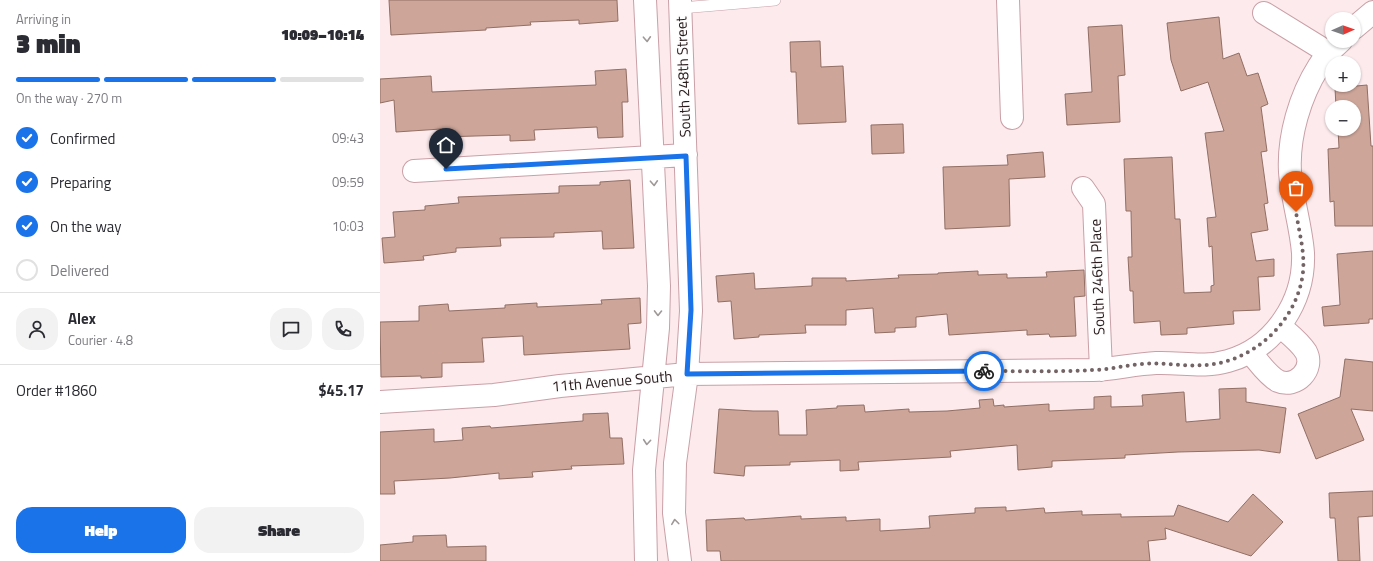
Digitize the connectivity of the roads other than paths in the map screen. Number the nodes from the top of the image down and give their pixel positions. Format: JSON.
{"nodes":[{"id":1,"x":645,"y":0,"type":"edge"},
{"id":2,"x":775,"y":0,"type":"edge"},
{"id":3,"x":1008,"y":0,"type":"edge"},
{"id":4,"x":681,"y":4,"type":"edge"},
{"id":5,"x":1373,"y":12,"type":"edge"},
{"id":6,"x":1264,"y":13,"type":"dead end"},
{"id":7,"x":1361,"y":22,"type":"edge"},
{"id":8,"x":1330,"y":53,"type":"edge"},
{"id":9,"x":1012,"y":118,"type":"dead end"},
{"id":10,"x":686,"y":156,"type":"junction"},
{"id":11,"x":653,"y":158,"type":"junction"},
{"id":12,"x":414,"y":171,"type":"dead end"},
{"id":13,"x":1083,"y":188,"type":"dead end"},
{"id":14,"x":1280,"y":326,"type":"junction"},
{"id":15,"x":1256,"y":347,"type":"junction"},
{"id":16,"x":1101,"y":370,"type":"junction"},
{"id":17,"x":687,"y":374,"type":"junction"},
{"id":18,"x":652,"y":378,"type":"junction"},
{"id":19,"x":380,"y":402,"type":"edge"},
{"id":20,"x":646,"y":561,"type":"edge"},
{"id":21,"x":680,"y":561,"type":"edge"}],
"edges":[{"from":1,"to":11,"type":"street","one_way":true},
{"from":2,"to":4,"type":"lane"},
{"from":3,"to":9,"type":"street"},
{"from":4,"to":10,"type":"street","name":"South 248th Street"},
{"from":5,"to":7,"type":"street"},
{"from":6,"to":8,"type":"street"},
{"from":8,"to":14,"type":"street"},
{"from":10,"to":11,"type":"street"},
{"from":10,"to":17,"type":"street","name":"South 248th Street"},
{"from":11,"to":12,"type":"street"},
{"from":11,"to":18,"type":"street","one_way":true},
{"from":13,"to":16,"type":"street","name":"South 246th Place"},
{"from":14,"to":15,"type":"street"},
{"from":14,"to":15,"type":"street"},
{"from":15,"to":16,"type":"street","name":"11th Avenue South"},
{"from":16,"to":17,"type":"street","name":"11th Avenue South"},
{"from":17,"to":18,"type":"street","name":"11th Avenue South"},
{"from":21,"to":17,"type":"street","name":"South 248th Street","one_way":true},
{"from":18,"to":19,"type":"street","name":"11th Avenue South"},
{"from":18,"to":20,"type":"street","one_way":true}]}
